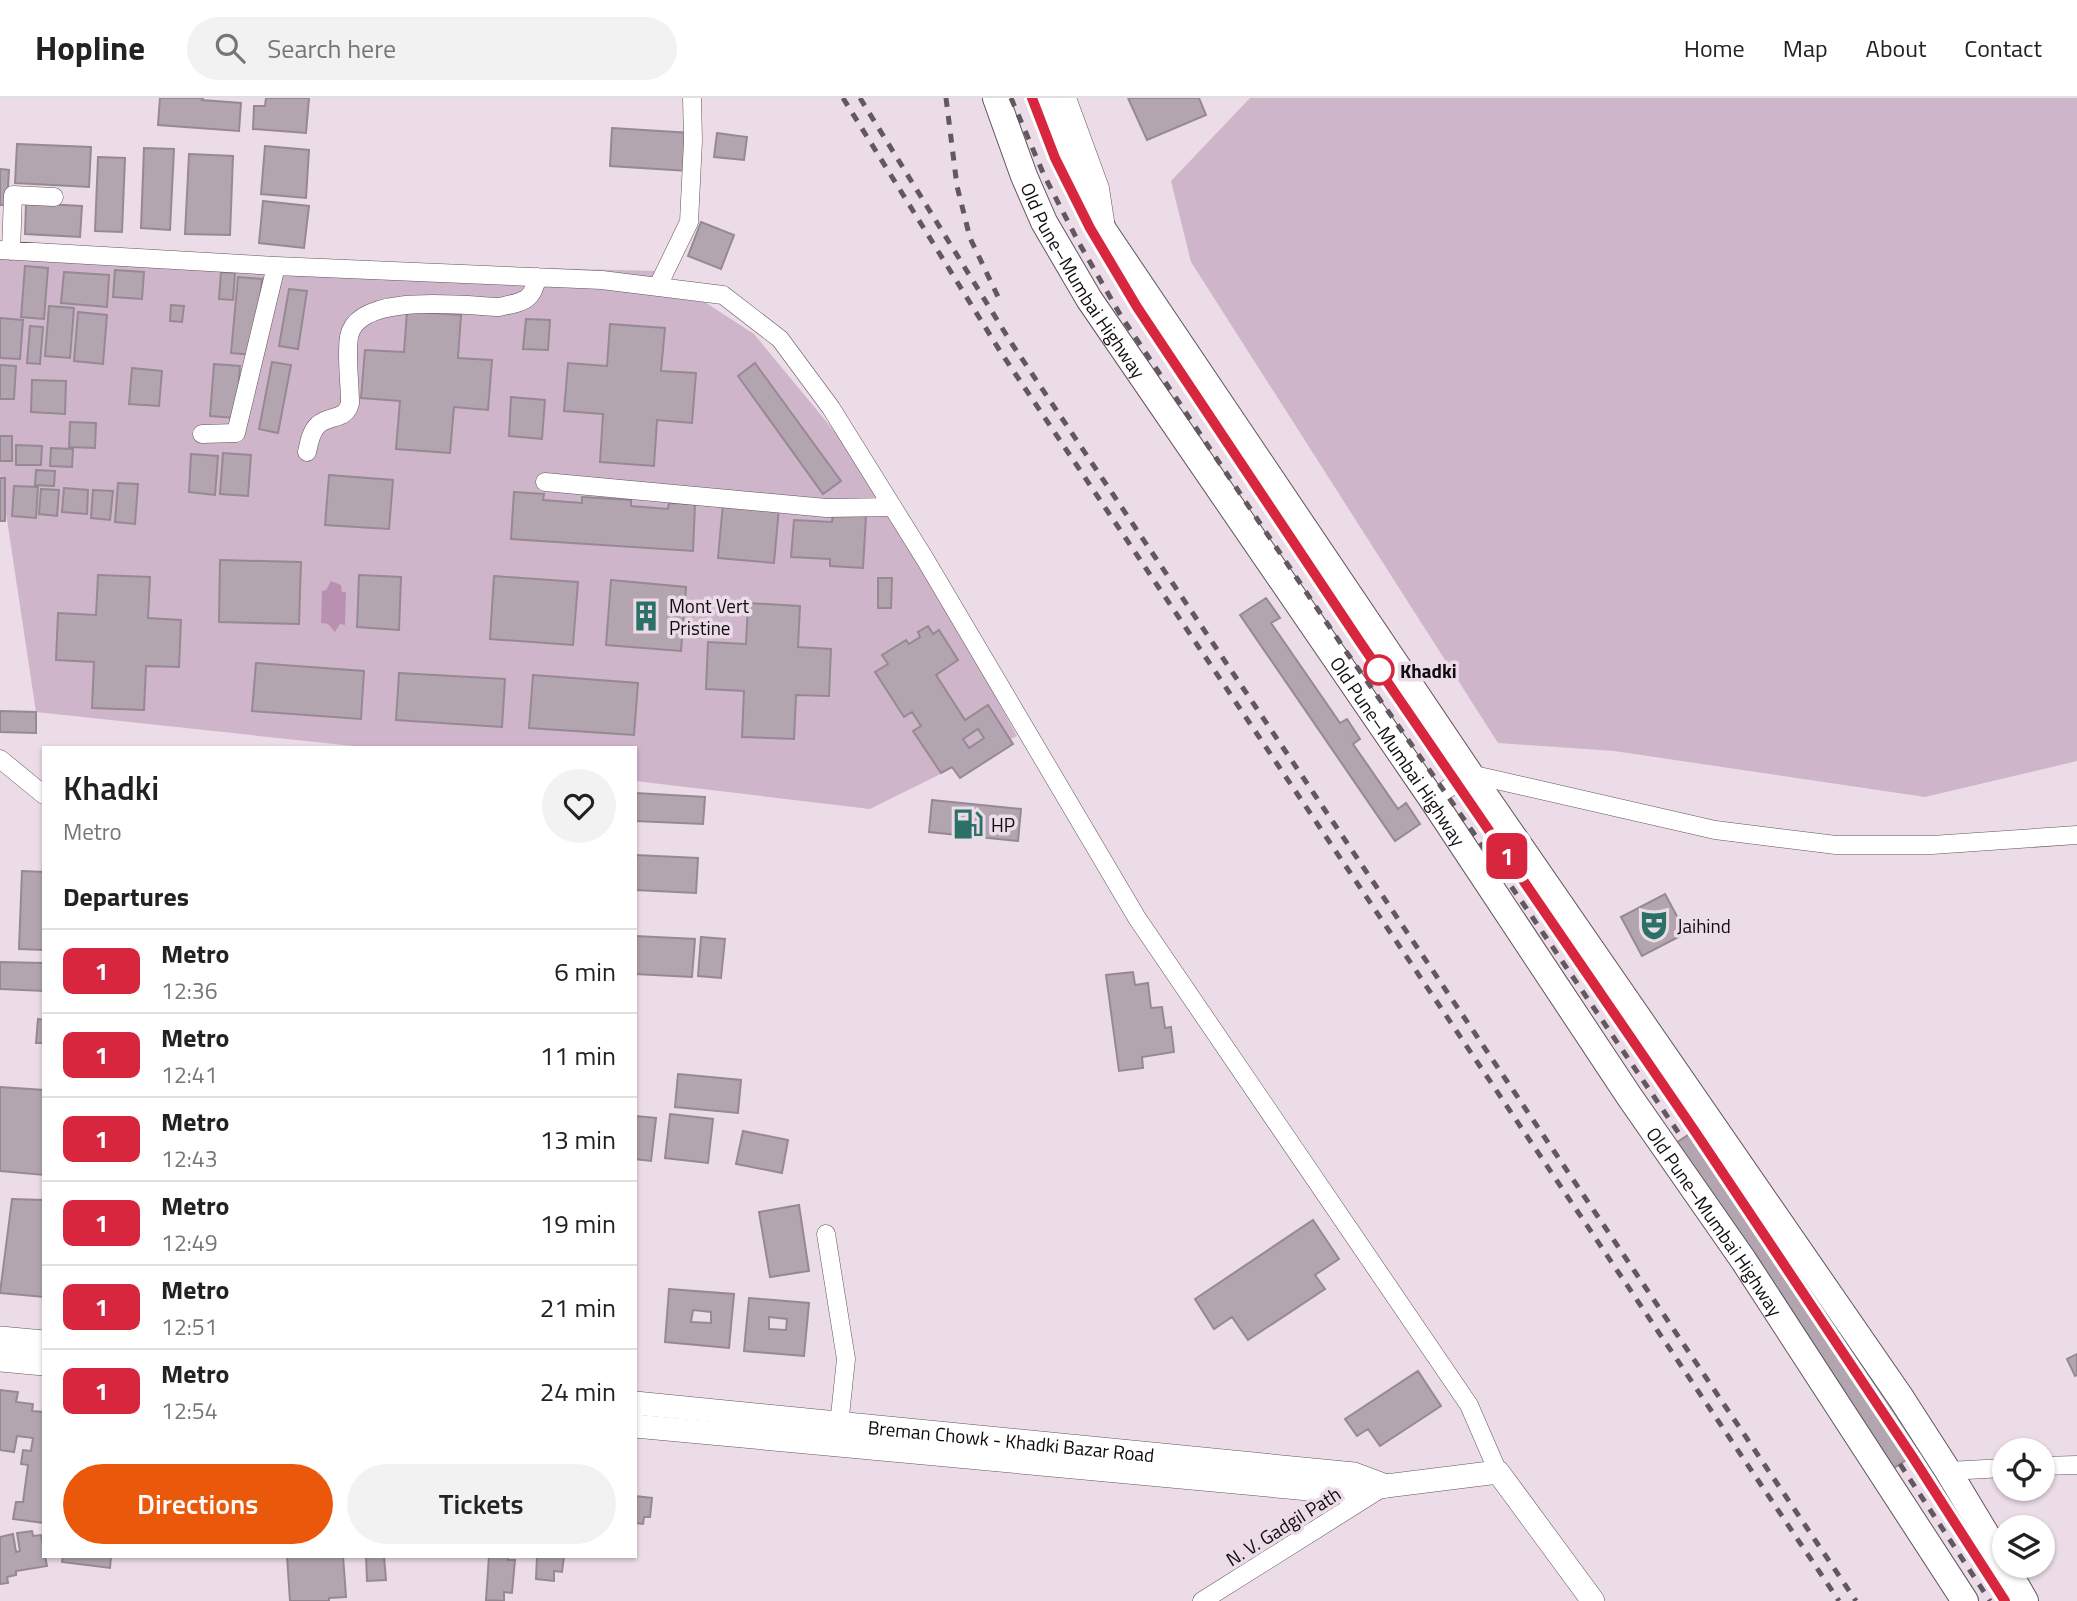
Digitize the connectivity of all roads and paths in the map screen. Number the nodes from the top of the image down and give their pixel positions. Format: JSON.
{"nodes":[{"id":1,"x":692,"y":98,"type":"edge"},
{"id":2,"x":996,"y":98,"type":"edge"},
{"id":3,"x":1044,"y":98,"type":"edge"},
{"id":4,"x":1067,"y":98,"type":"edge"},
{"id":5,"x":54,"y":197,"type":"dead end"},
{"id":6,"x":1104,"y":231,"type":"junction"},
{"id":7,"x":6,"y":250,"type":"edge"},
{"id":8,"x":276,"y":266,"type":"junction"},
{"id":9,"x":537,"y":277,"type":"junction"},
{"id":10,"x":658,"y":286,"type":"junction"},
{"id":11,"x":202,"y":434,"type":"dead end"},
{"id":12,"x":307,"y":452,"type":"dead end"},
{"id":13,"x":545,"y":482,"type":"dead end"},
{"id":14,"x":893,"y":507,"type":"junction"},
{"id":15,"x":0,"y":759,"type":"edge"},
{"id":16,"x":1470,"y":774,"type":"junction"},
{"id":17,"x":42,"y":794,"type":"edge"},
{"id":18,"x":1432,"y":799,"type":"junction"},
{"id":19,"x":2077,"y":835,"type":"edge"},
{"id":20,"x":826,"y":1234,"type":"dead end"},
{"id":21,"x":0,"y":1338,"type":"edge"},
{"id":22,"x":42,"y":1342,"type":"edge"},
{"id":23,"x":0,"y":1360,"type":"edge"},
{"id":24,"x":42,"y":1364,"type":"edge"},
{"id":25,"x":637,"y":1404,"type":"edge"},
{"id":26,"x":839,"y":1424,"type":"junction"},
{"id":27,"x":637,"y":1426,"type":"edge"},
{"id":28,"x":2077,"y":1465,"type":"edge"},
{"id":29,"x":2055,"y":1466,"type":"edge"},
{"id":30,"x":1992,"y":1469,"type":"edge"},
{"id":31,"x":1948,"y":1471,"type":"junction"},
{"id":32,"x":1498,"y":1472,"type":"junction"},
{"id":33,"x":1386,"y":1486,"type":"junction"},
{"id":34,"x":1992,"y":1545,"type":"edge"},
{"id":35,"x":2012,"y":1578,"type":"edge"},
{"id":36,"x":1202,"y":1601,"type":"edge"},
{"id":37,"x":1592,"y":1601,"type":"edge"},
{"id":38,"x":1965,"y":1601,"type":"edge"},
{"id":39,"x":2025,"y":1601,"type":"edge"}],
"edges":[{"from":1,"to":10,"type":"street"},
{"from":2,"to":18,"type":"highway","name":"Old Pune–Mumbai Highway"},
{"from":3,"to":6,"type":"highway"},
{"from":4,"to":6,"type":"street"},
{"from":5,"to":7,"type":"street"},
{"from":6,"to":16,"type":"highway"},
{"from":7,"to":8,"type":"street"},
{"from":8,"to":9,"type":"street"},
{"from":8,"to":11,"type":"street"},
{"from":9,"to":10,"type":"street"},
{"from":9,"to":12,"type":"street"},
{"from":10,"to":14,"type":"street"},
{"from":13,"to":14,"type":"street"},
{"from":14,"to":32,"type":"street"},
{"from":15,"to":17,"type":"street"},
{"from":16,"to":18,"type":"street"},
{"from":16,"to":19,"type":"street"},
{"from":16,"to":31,"type":"highway"},
{"from":18,"to":38,"type":"highway","name":"Old Pune–Mumbai Highway"},
{"from":20,"to":26,"type":"street"},
{"from":21,"to":22,"type":"main road"},
{"from":23,"to":24,"type":"main road"},
{"from":25,"to":26,"type":"main road","name":"Breman Chowk - Khadki Bazar Road"},
{"from":26,"to":33,"type":"main road","name":"Breman Chowk - Khadki Bazar Road"},
{"from":27,"to":33,"type":"main road","name":"Breman Chowk - Khadki Bazar Road"},
{"from":28,"to":29,"type":"street"},
{"from":30,"to":31,"type":"street"},
{"from":31,"to":34,"type":"highway"},
{"from":32,"to":33,"type":"main road","name":"Breman Chowk - Khadki Bazar Road"},
{"from":32,"to":37,"type":"main road"},
{"from":33,"to":36,"type":"street","name":"N. V. Gadgil Path"},
{"from":35,"to":39,"type":"highway"}]}
